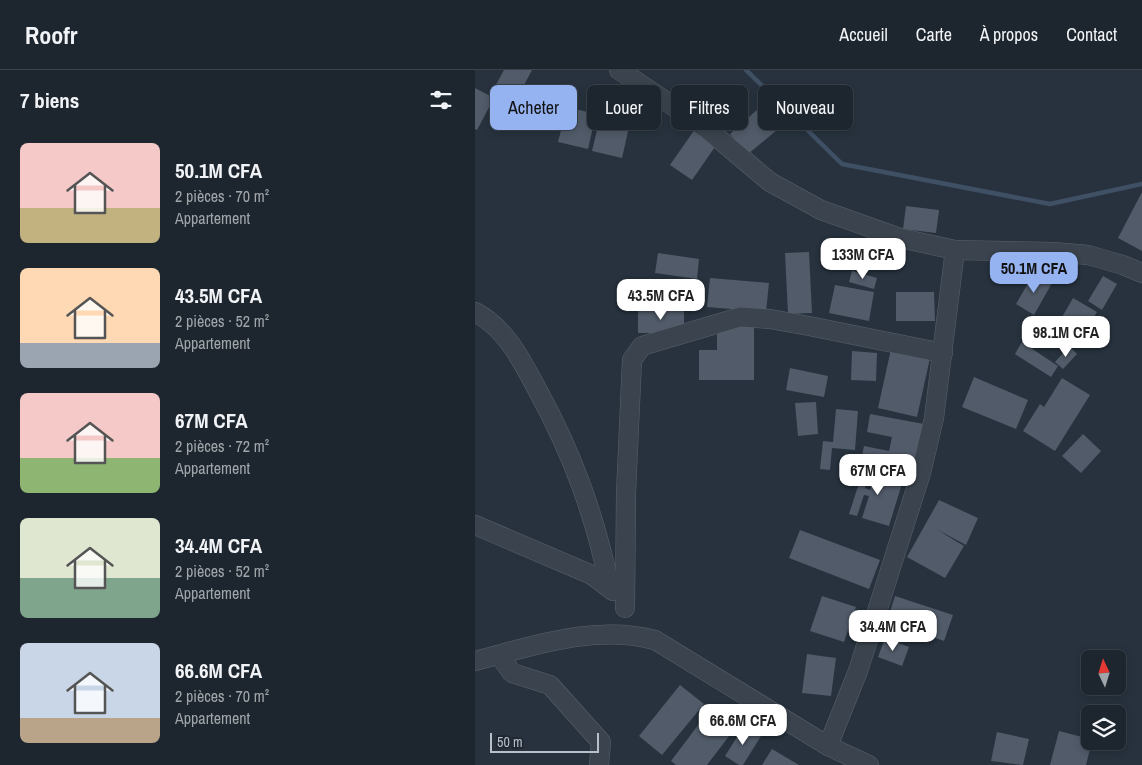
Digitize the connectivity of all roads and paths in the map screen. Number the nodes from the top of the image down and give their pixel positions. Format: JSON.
{"nodes":[{"id":1,"x":619,"y":70,"type":"edge"},
{"id":2,"x":955,"y":250,"type":"junction"},
{"id":3,"x":1142,"y":274,"type":"edge"},
{"id":4,"x":475,"y":312,"type":"edge"},
{"id":5,"x":943,"y":353,"type":"junction"},
{"id":6,"x":475,"y":525,"type":"edge"},
{"id":7,"x":610,"y":588,"type":"junction"},
{"id":8,"x":625,"y":608,"type":"junction"},
{"id":9,"x":637,"y":635,"type":"junction"},
{"id":10,"x":499,"y":655,"type":"junction"},
{"id":11,"x":475,"y":661,"type":"edge"},
{"id":12,"x":827,"y":746,"type":"junction"},
{"id":13,"x":599,"y":765,"type":"edge"},
{"id":14,"x":869,"y":765,"type":"edge"}],
"edges":[{"from":1,"to":2,"type":"street"},
{"from":2,"to":3,"type":"street"},
{"from":2,"to":5,"type":"street"},
{"from":4,"to":7,"type":"street"},
{"from":5,"to":8,"type":"street"},
{"from":5,"to":12,"type":"street"},
{"from":6,"to":7,"type":"street"},
{"from":7,"to":8,"type":"street"},
{"from":8,"to":9,"type":"street"},
{"from":9,"to":10,"type":"street"},
{"from":9,"to":12,"type":"street"},
{"from":10,"to":11,"type":"street"},
{"from":10,"to":13,"type":"street"},
{"from":12,"to":14,"type":"street"}]}
